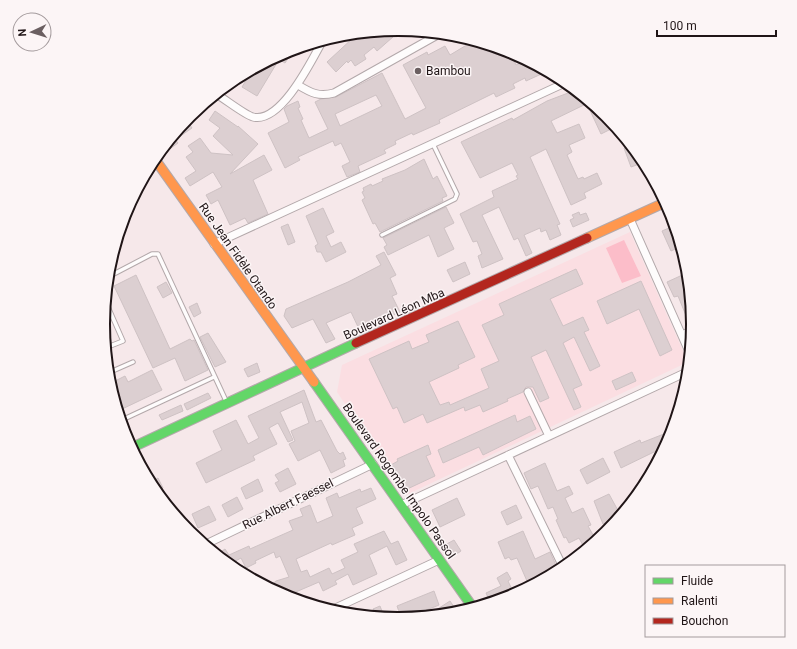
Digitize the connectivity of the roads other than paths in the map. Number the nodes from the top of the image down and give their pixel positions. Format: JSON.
{"nodes":[{"id":1,"x":432,"y":38,"type":"edge"},
{"id":2,"x":319,"y":47,"type":"edge"},
{"id":3,"x":298,"y":85,"type":"junction"},
{"id":4,"x":560,"y":85,"type":"edge"},
{"id":5,"x":221,"y":97,"type":"edge"},
{"id":6,"x":433,"y":144,"type":"junction"},
{"id":7,"x":159,"y":165,"type":"edge"},
{"id":8,"x":661,"y":205,"type":"edge"},
{"id":9,"x":630,"y":219,"type":"junction"},
{"id":10,"x":382,"y":235,"type":"dead end"},
{"id":11,"x":214,"y":244,"type":"junction"},
{"id":12,"x":115,"y":273,"type":"edge"},
{"id":13,"x":111,"y":313,"type":"edge"},
{"id":14,"x":687,"y":333,"type":"edge"},
{"id":15,"x":682,"y":335,"type":"junction"},
{"id":16,"x":686,"y":344,"type":"edge"},
{"id":17,"x":111,"y":346,"type":"edge"},
{"id":18,"x":133,"y":362,"type":"dead end"},
{"id":19,"x":303,"y":367,"type":"junction"},
{"id":20,"x":114,"y":370,"type":"edge"},
{"id":21,"x":682,"y":374,"type":"edge"},
{"id":22,"x":214,"y":377,"type":"junction"},
{"id":23,"x":528,"y":392,"type":"dead end"},
{"id":24,"x":227,"y":404,"type":"junction"},
{"id":25,"x":126,"y":418,"type":"edge"},
{"id":26,"x":549,"y":436,"type":"junction"},
{"id":27,"x":137,"y":445,"type":"edge"},
{"id":28,"x":508,"y":455,"type":"junction"},
{"id":29,"x":373,"y":464,"type":"junction"},
{"id":30,"x":401,"y":505,"type":"junction"},
{"id":31,"x":210,"y":542,"type":"edge"},
{"id":32,"x":439,"y":560,"type":"junction"},
{"id":33,"x":561,"y":563,"type":"edge"},
{"id":34,"x":470,"y":604,"type":"edge"},
{"id":35,"x":339,"y":606,"type":"edge"}],
"edges":[{"from":1,"to":3,"type":"street"},
{"from":2,"to":3,"type":"street"},
{"from":3,"to":5,"type":"street"},
{"from":4,"to":6,"type":"street"},
{"from":6,"to":10,"type":"lane"},
{"from":6,"to":11,"type":"street"},
{"from":7,"to":11,"type":"street","name":"Rue Jean Fidèle Otando"},
{"from":8,"to":9,"type":"street","name":"Boulevard Léon Mba"},
{"from":9,"to":15,"type":"street"},
{"from":9,"to":19,"type":"street","name":"Boulevard Léon Mba"},
{"from":11,"to":19,"type":"street","name":"Rue Jean Fidèle Otando"},
{"from":12,"to":22,"type":"lane"},
{"from":13,"to":17,"type":"lane"},
{"from":14,"to":15,"type":"street"},
{"from":15,"to":16,"type":"street"},
{"from":18,"to":20,"type":"lane"},
{"from":19,"to":24,"type":"street","name":"Boulevard Léon Mba"},
{"from":19,"to":29,"type":"street","name":"Boulevard Rogombe Impolo Passol"},
{"from":21,"to":26,"type":"street"},
{"from":22,"to":24,"type":"lane"},
{"from":22,"to":25,"type":"lane"},
{"from":23,"to":26,"type":"street"},
{"from":24,"to":27,"type":"street","name":"Boulevard Léon Mba"},
{"from":26,"to":28,"type":"street"},
{"from":28,"to":30,"type":"street"},
{"from":28,"to":33,"type":"street"},
{"from":29,"to":30,"type":"street","name":"Boulevard Rogombe Impolo Passol"},
{"from":29,"to":31,"type":"street","name":"Rue Albert Faessel"},
{"from":30,"to":32,"type":"street","name":"Boulevard Rogombe Impolo Passol"},
{"from":32,"to":34,"type":"street","name":"Boulevard Rogombe Impolo Passol"},
{"from":32,"to":35,"type":"street"}]}
